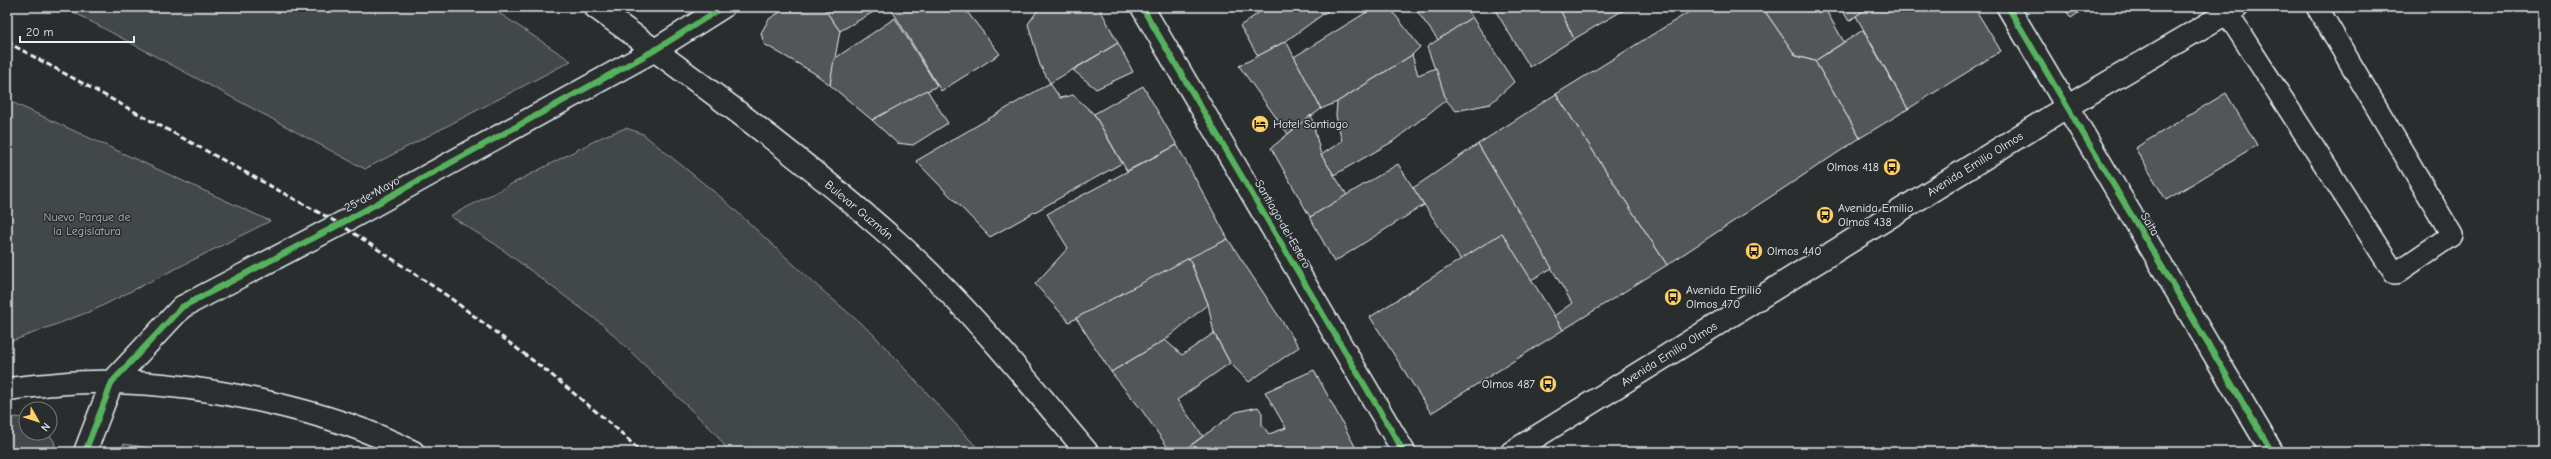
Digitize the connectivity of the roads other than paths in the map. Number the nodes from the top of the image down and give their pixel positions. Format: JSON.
{"nodes":[{"id":1,"x":595,"y":7,"type":"edge"},
{"id":2,"x":723,"y":7,"type":"edge"},
{"id":3,"x":1142,"y":7,"type":"edge"},
{"id":4,"x":2008,"y":7,"type":"edge"},
{"id":5,"x":2317,"y":7,"type":"edge"},
{"id":6,"x":2232,"y":10,"type":"edge"},
{"id":7,"x":655,"y":50,"type":"junction"},
{"id":8,"x":2068,"y":106,"type":"junction"},
{"id":9,"x":112,"y":382,"type":"junction"},
{"id":10,"x":7,"y":389,"type":"edge"},
{"id":11,"x":85,"y":452,"type":"edge"},
{"id":12,"x":413,"y":452,"type":"edge"},
{"id":13,"x":1087,"y":452,"type":"edge"},
{"id":14,"x":1404,"y":452,"type":"edge"},
{"id":15,"x":1512,"y":452,"type":"edge"},
{"id":16,"x":2272,"y":452,"type":"edge"}],
"edges":[{"from":1,"to":7,"type":"street","name":"Bulevar Guzmán"},
{"from":2,"to":7,"type":"street","name":"25 de Mayo"},
{"from":3,"to":14,"type":"street","name":"Santiago del Estero"},
{"from":4,"to":8,"type":"street","name":"Salta"},
{"from":5,"to":6,"type":"lane"},
{"from":6,"to":8,"type":"street","name":"Avenida Emilio Olmos"},
{"from":7,"to":9,"type":"street","name":"25 de Mayo"},
{"from":7,"to":13,"type":"street","name":"Bulevar Guzmán"},
{"from":8,"to":15,"type":"street","name":"Avenida Emilio Olmos"},
{"from":8,"to":16,"type":"street","name":"Salta"},
{"from":9,"to":10,"type":"street"},
{"from":9,"to":11,"type":"street","name":"25 de Mayo"},
{"from":9,"to":12,"type":"street"}]}
